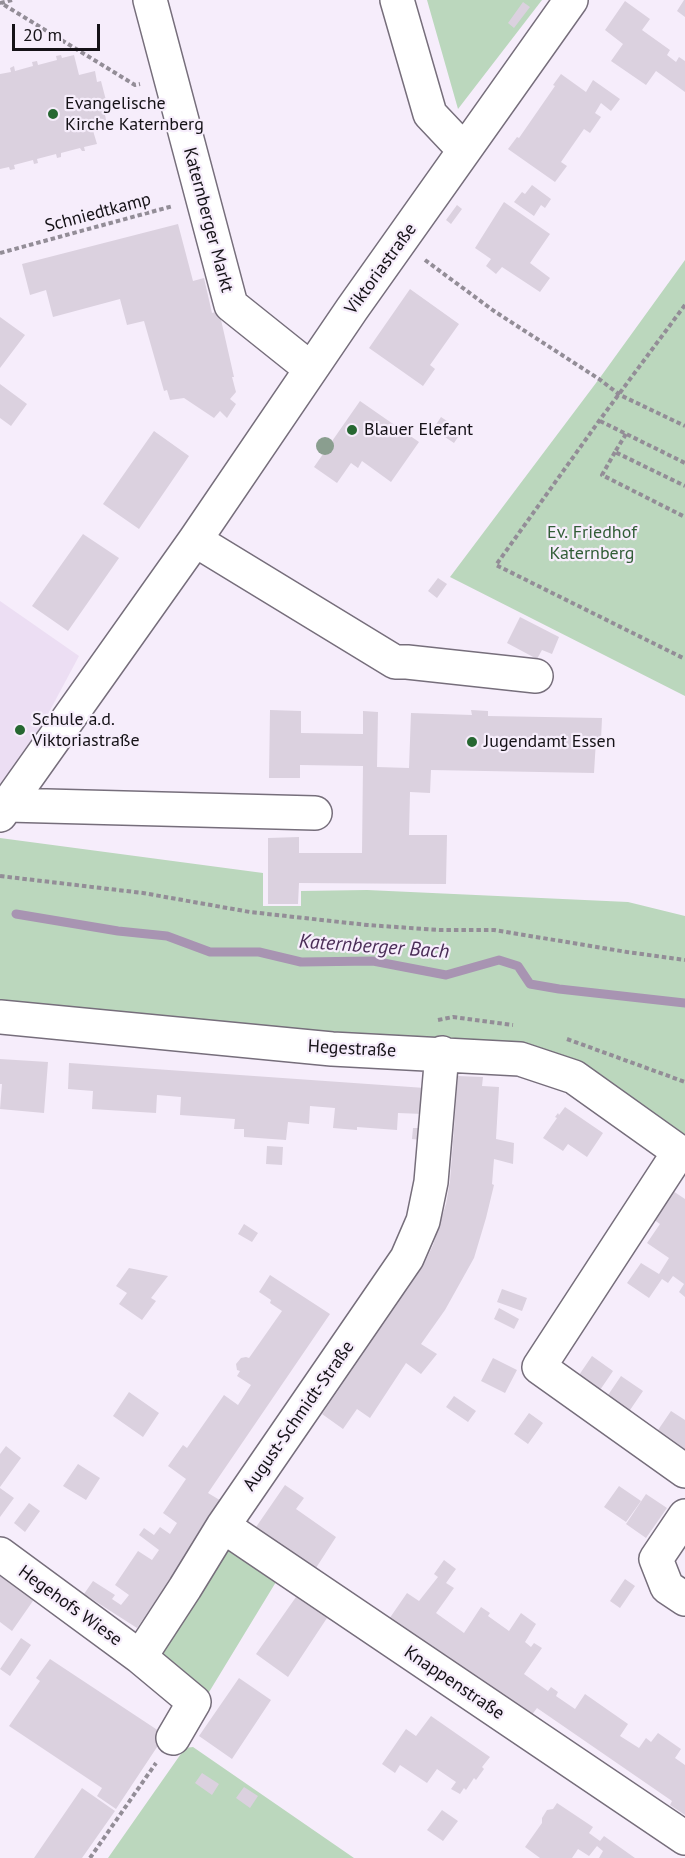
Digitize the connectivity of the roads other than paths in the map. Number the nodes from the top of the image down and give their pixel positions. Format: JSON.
{"nodes":[{"id":1,"x":150,"y":0,"type":"edge"},
{"id":2,"x":397,"y":0,"type":"edge"},
{"id":3,"x":571,"y":0,"type":"edge"},
{"id":4,"x":464,"y":150,"type":"junction"},
{"id":5,"x":311,"y":369,"type":"junction"},
{"id":6,"x":195,"y":540,"type":"junction"},
{"id":7,"x":536,"y":676,"type":"dead end"},
{"id":8,"x":4,"y":810,"type":"edge"},
{"id":9,"x":315,"y":813,"type":"dead end"},
{"id":10,"x":0,"y":1017,"type":"edge"},
{"id":11,"x":442,"y":1053,"type":"junction"},
{"id":12,"x":682,"y":1154,"type":"edge"},
{"id":13,"x":685,"y":1472,"type":"edge"},
{"id":14,"x":685,"y":1516,"type":"edge"},
{"id":15,"x":223,"y":1527,"type":"junction"},
{"id":16,"x":0,"y":1554,"type":"edge"},
{"id":17,"x":685,"y":1599,"type":"edge"},
{"id":18,"x":140,"y":1657,"type":"junction"},
{"id":19,"x":173,"y":1738,"type":"road end"},
{"id":20,"x":685,"y":1838,"type":"edge"}],
"edges":[{"from":1,"to":5,"type":"street","name":"Katernberger Markt"},
{"from":2,"to":4,"type":"street"},
{"from":3,"to":4,"type":"street","name":"Viktoriastraße"},
{"from":4,"to":5,"type":"street","name":"Viktoriastraße"},
{"from":5,"to":6,"type":"street","name":"Viktoriastraße"},
{"from":6,"to":7,"type":"street"},
{"from":6,"to":8,"type":"street","name":"Viktoriastraße"},
{"from":8,"to":9,"type":"street"},
{"from":10,"to":11,"type":"street","name":"Hegestraße"},
{"from":11,"to":12,"type":"street","name":"Hegestraße"},
{"from":11,"to":15,"type":"street","name":"August-Schmidt-Straße"},
{"from":12,"to":13,"type":"street","name":"Hegestraße"},
{"from":14,"to":17,"type":"street"},
{"from":15,"to":18,"type":"street","name":"August-Schmidt-Straße"},
{"from":15,"to":20,"type":"street","name":"Knappenstraße"},
{"from":16,"to":18,"type":"street","name":"Hegehofs Wiese"},
{"from":18,"to":19,"type":"street"}]}
